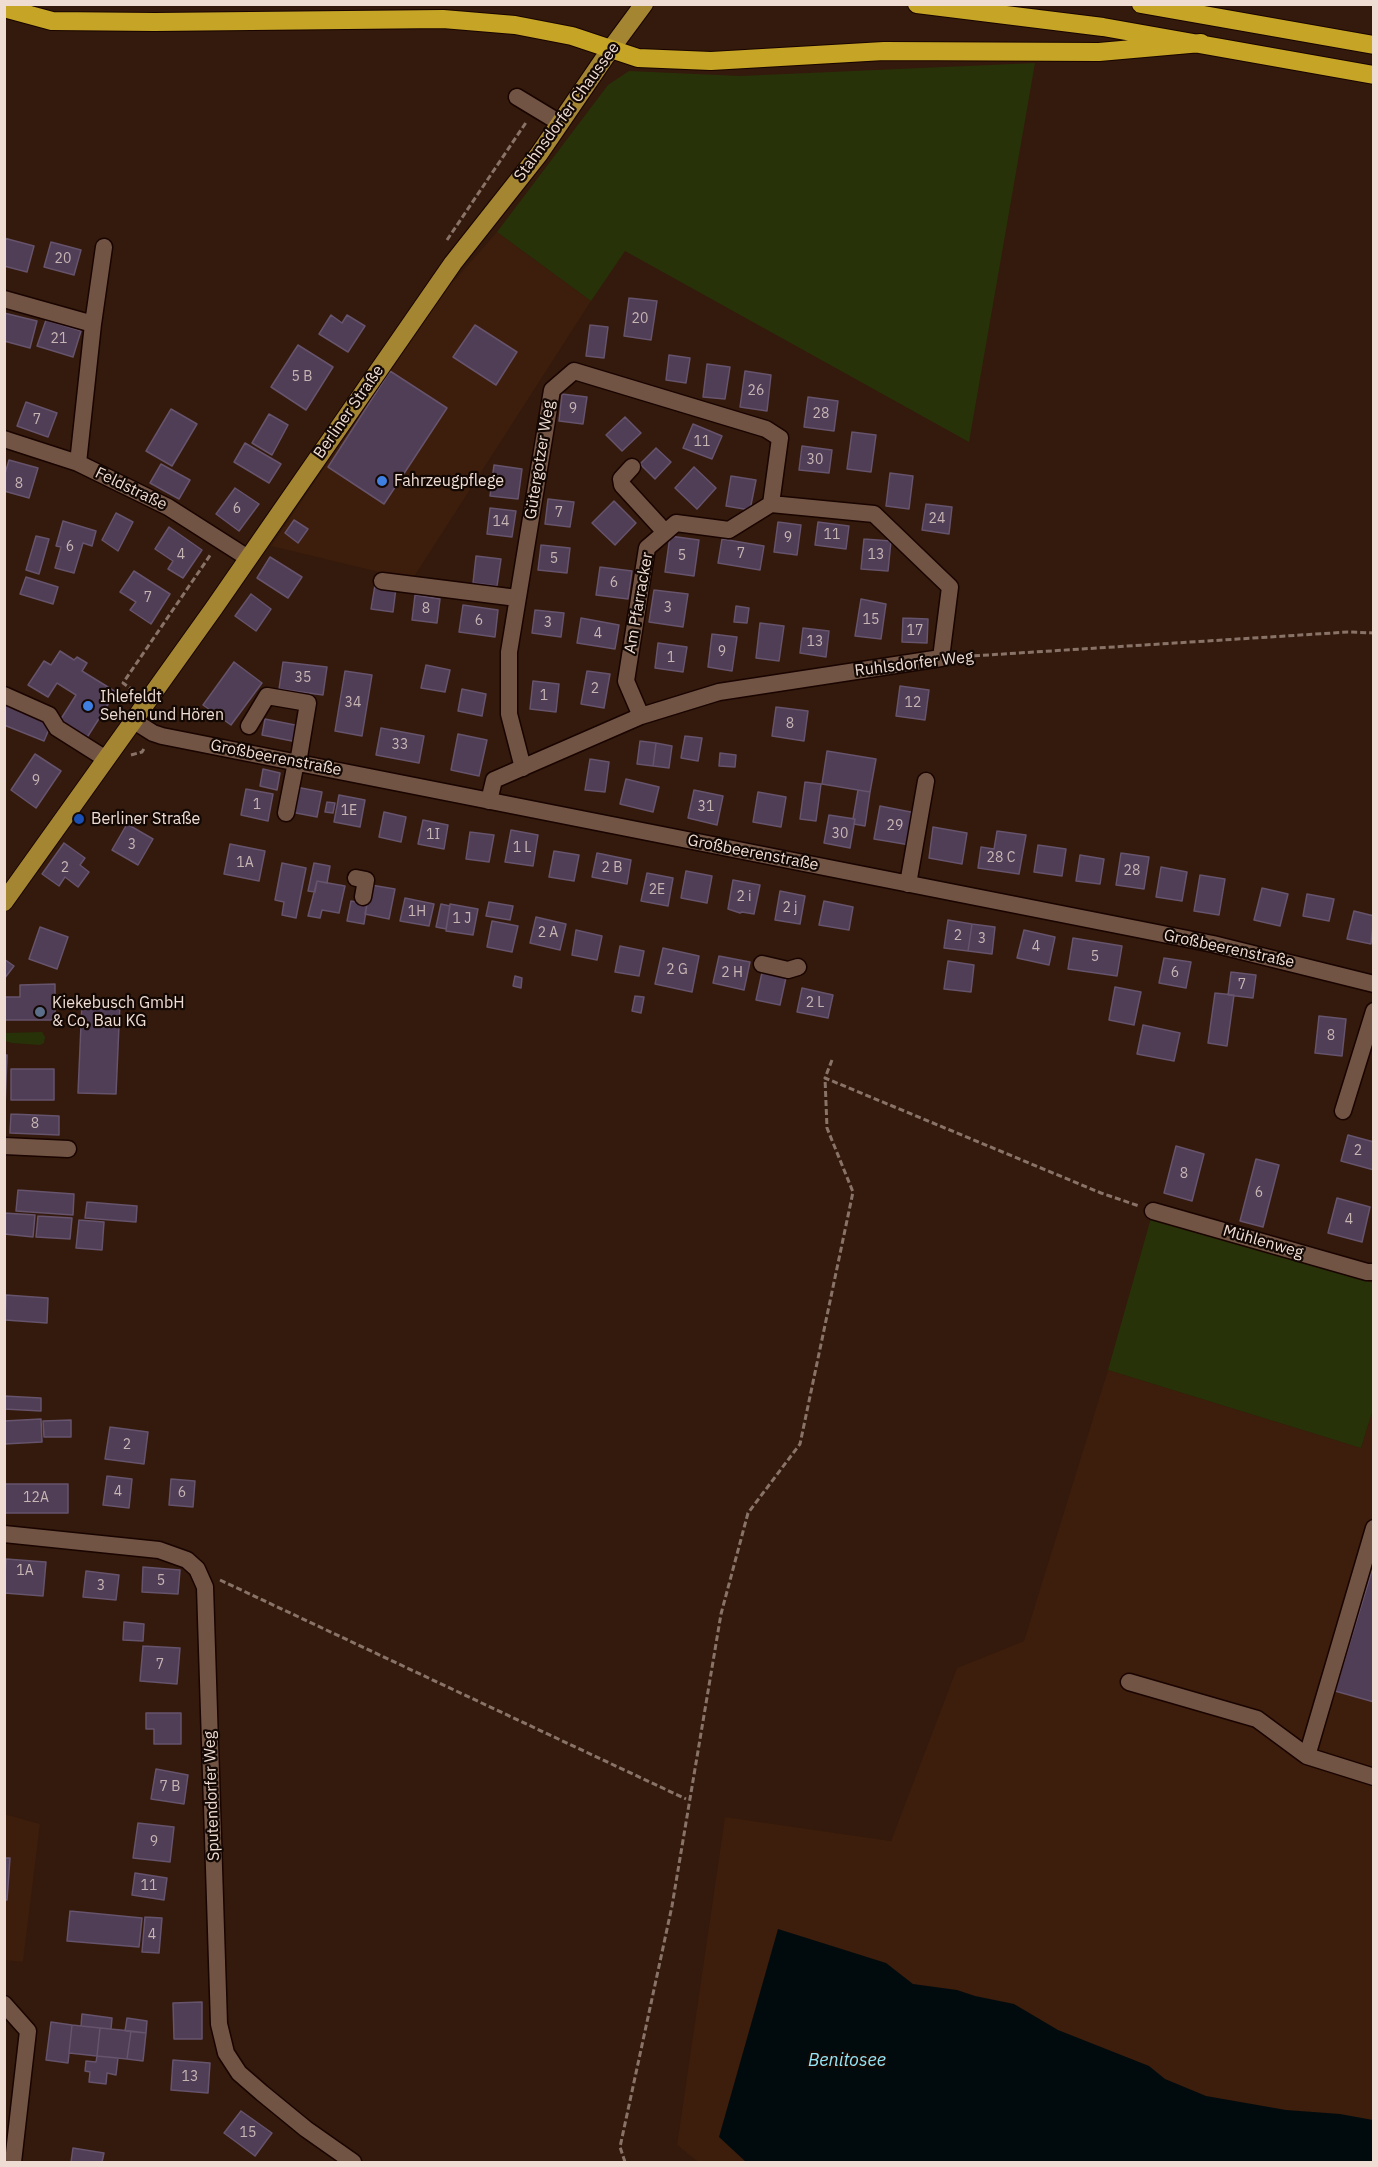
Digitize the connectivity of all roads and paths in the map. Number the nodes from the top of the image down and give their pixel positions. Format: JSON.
{"nodes":[{"id":1,"x":644,"y":4,"type":"edge"},
{"id":2,"x":917,"y":4,"type":"edge"},
{"id":3,"x":1141,"y":4,"type":"edge"},
{"id":4,"x":4,"y":8,"type":"edge"},
{"id":5,"x":1201,"y":43,"type":"junction"},
{"id":6,"x":1374,"y":45,"type":"edge"},
{"id":7,"x":610,"y":50,"type":"junction"},
{"id":8,"x":1374,"y":75,"type":"edge"},
{"id":9,"x":517,"y":97,"type":"dead end"},
{"id":10,"x":539,"y":110,"type":"junction"},
{"id":11,"x":560,"y":123,"type":"junction"},
{"id":12,"x":487,"y":218,"type":"joint"},
{"id":13,"x":446,"y":240,"type":"dead end"},
{"id":14,"x":104,"y":247,"type":"dead end"},
{"id":15,"x":4,"y":298,"type":"edge"},
{"id":16,"x":93,"y":324,"type":"junction"},
{"id":17,"x":4,"y":439,"type":"edge"},
{"id":18,"x":78,"y":463,"type":"junction"},
{"id":19,"x":632,"y":467,"type":"dead end"},
{"id":20,"x":771,"y":504,"type":"junction"},
{"id":21,"x":665,"y":532,"type":"junction"},
{"id":22,"x":220,"y":541,"type":"junction"},
{"id":23,"x":248,"y":558,"type":"junction"},
{"id":24,"x":382,"y":581,"type":"dead end"},
{"id":25,"x":518,"y":598,"type":"junction"},
{"id":26,"x":1374,"y":633,"type":"edge"},
{"id":27,"x":941,"y":658,"type":"junction"},
{"id":28,"x":134,"y":691,"type":"dead end"},
{"id":29,"x":4,"y":695,"type":"edge"},
{"id":30,"x":641,"y":716,"type":"junction"},
{"id":31,"x":134,"y":721,"type":"junction"},
{"id":32,"x":249,"y":726,"type":"dead end"},
{"id":33,"x":142,"y":752,"type":"dead end"},
{"id":34,"x":115,"y":759,"type":"junction"},
{"id":35,"x":297,"y":763,"type":"junction"},
{"id":36,"x":523,"y":768,"type":"junction"},
{"id":37,"x":926,"y":780,"type":"dead end"},
{"id":38,"x":489,"y":801,"type":"junction"},
{"id":39,"x":286,"y":813,"type":"dead end"},
{"id":40,"x":356,"y":878,"type":"dead end"},
{"id":41,"x":908,"y":884,"type":"junction"},
{"id":42,"x":363,"y":897,"type":"dead end"},
{"id":43,"x":4,"y":902,"type":"edge"},
{"id":44,"x":762,"y":964,"type":"dead end"},
{"id":45,"x":798,"y":968,"type":"dead end"},
{"id":46,"x":1374,"y":984,"type":"edge"},
{"id":47,"x":1374,"y":1011,"type":"edge"},
{"id":48,"x":832,"y":1060,"type":"dead end"},
{"id":49,"x":825,"y":1078,"type":"junction"},
{"id":50,"x":1343,"y":1112,"type":"dead end"},
{"id":51,"x":4,"y":1146,"type":"edge"},
{"id":52,"x":68,"y":1149,"type":"dead end"},
{"id":53,"x":1153,"y":1211,"type":"joint"},
{"id":54,"x":1374,"y":1272,"type":"edge"},
{"id":55,"x":1374,"y":1528,"type":"edge"},
{"id":56,"x":4,"y":1534,"type":"edge"},
{"id":57,"x":197,"y":1569,"type":"junction"},
{"id":58,"x":1129,"y":1682,"type":"dead end"},
{"id":59,"x":1307,"y":1756,"type":"junction"},
{"id":60,"x":1374,"y":1777,"type":"edge"},
{"id":61,"x":686,"y":1799,"type":"dead end"},
{"id":62,"x":4,"y":2004,"type":"edge"},
{"id":63,"x":12,"y":2106,"type":"edge"},
{"id":64,"x":13,"y":2163,"type":"edge"},
{"id":65,"x":353,"y":2163,"type":"edge"},
{"id":66,"x":625,"y":2163,"type":"edge"}],
"edges":[{"from":1,"to":7,"type":"main road","name":"Stahnsdorfer Chaussee"},
{"from":2,"to":5,"type":"highway"},
{"from":3,"to":6,"type":"highway"},
{"from":4,"to":7,"type":"highway"},
{"from":5,"to":7,"type":"highway"},
{"from":5,"to":8,"type":"highway"},
{"from":7,"to":11,"type":"main road","name":"Stahnsdorfer Chaussee"},
{"from":9,"to":10,"type":"street"},
{"from":10,"to":11,"type":"street"},
{"from":10,"to":13,"type":"path"},
{"from":11,"to":12,"type":"main road","name":"Stahnsdorfer Chaussee"},
{"from":12,"to":23,"type":"main road","name":"Berliner Straße"},
{"from":14,"to":16,"type":"street"},
{"from":15,"to":16,"type":"street"},
{"from":16,"to":18,"type":"street"},
{"from":17,"to":18,"type":"street","name":"Feldstraße"},
{"from":18,"to":22,"type":"street","name":"Feldstraße"},
{"from":19,"to":21,"type":"street"},
{"from":20,"to":21,"type":"street","name":"Am Pfarracker"},
{"from":20,"to":25,"type":"street","name":"Gütergotzer Weg"},
{"from":20,"to":27,"type":"street"},
{"from":21,"to":30,"type":"street","name":"Am Pfarracker"},
{"from":22,"to":23,"type":"street","name":"Feldstraße"},
{"from":22,"to":28,"type":"path"},
{"from":23,"to":31,"type":"main road","name":"Berliner Straße"},
{"from":24,"to":25,"type":"street"},
{"from":25,"to":36,"type":"street","name":"Gütergotzer Weg"},
{"from":26,"to":27,"type":"path","name":"Ruhlsdorfer Weg"},
{"from":27,"to":30,"type":"street","name":"Ruhlsdorfer Weg"},
{"from":29,"to":34,"type":"street"},
{"from":30,"to":36,"type":"street","name":"Ruhlsdorfer Weg"},
{"from":31,"to":34,"type":"main road","name":"Berliner Straße"},
{"from":31,"to":35,"type":"street","name":"Großbeerenstraße"},
{"from":32,"to":35,"type":"street"},
{"from":33,"to":34,"type":"path"},
{"from":34,"to":43,"type":"main road","name":"Berliner Straße"},
{"from":35,"to":38,"type":"street","name":"Großbeerenstraße"},
{"from":35,"to":39,"type":"street"},
{"from":36,"to":38,"type":"street","name":"Ruhlsdorfer Weg"},
{"from":37,"to":41,"type":"street"},
{"from":38,"to":41,"type":"street","name":"Großbeerenstraße"},
{"from":40,"to":42,"type":"street"},
{"from":41,"to":46,"type":"street","name":"Großbeerenstraße"},
{"from":44,"to":45,"type":"street"},
{"from":47,"to":50,"type":"street"},
{"from":48,"to":49,"type":"path"},
{"from":49,"to":53,"type":"path"},
{"from":49,"to":66,"type":"path"},
{"from":51,"to":52,"type":"street"},
{"from":53,"to":54,"type":"street","name":"Mühlenweg"},
{"from":55,"to":59,"type":"street"},
{"from":56,"to":57,"type":"street"},
{"from":57,"to":61,"type":"path"},
{"from":57,"to":65,"type":"street","name":"Sputendorfer Weg"},
{"from":58,"to":59,"type":"street"},
{"from":59,"to":60,"type":"street"},
{"from":62,"to":63,"type":"street"},
{"from":63,"to":64,"type":"street"}]}
